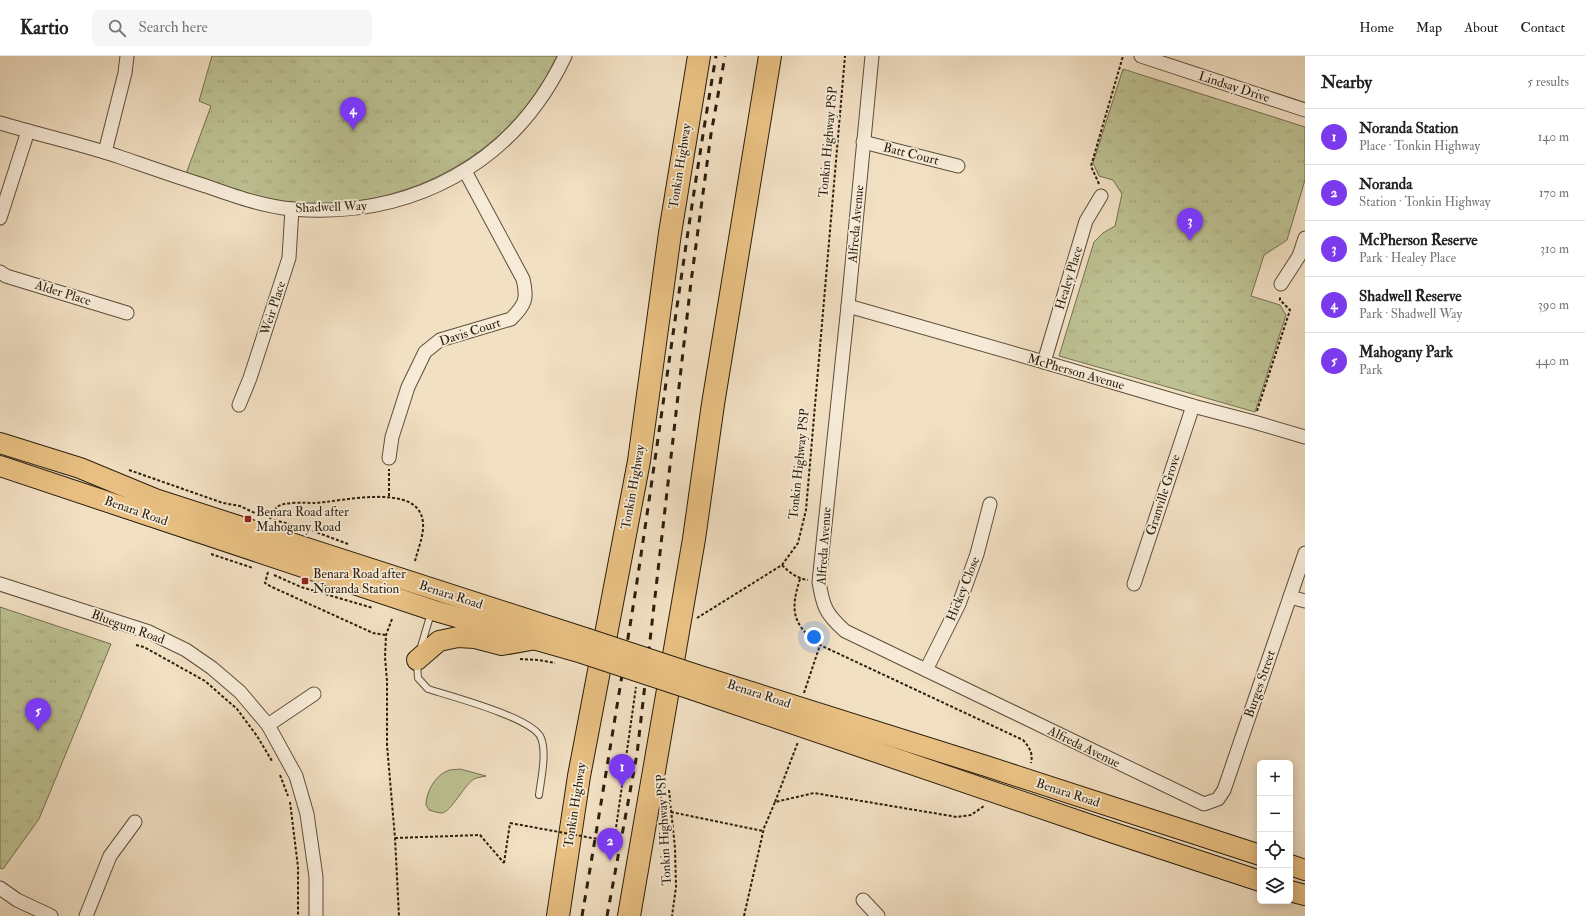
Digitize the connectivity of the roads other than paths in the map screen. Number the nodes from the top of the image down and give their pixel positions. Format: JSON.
{"nodes":[{"id":1,"x":127,"y":56,"type":"edge"},
{"id":2,"x":565,"y":56,"type":"edge"},
{"id":3,"x":699,"y":56,"type":"edge"},
{"id":4,"x":770,"y":56,"type":"edge"},
{"id":5,"x":872,"y":56,"type":"edge"},
{"id":6,"x":1141,"y":56,"type":"edge"},
{"id":7,"x":1305,"y":110,"type":"edge"},
{"id":8,"x":0,"y":123,"type":"edge"},
{"id":9,"x":28,"y":131,"type":"junction"},
{"id":10,"x":863,"y":142,"type":"junction"},
{"id":11,"x":105,"y":152,"type":"junction"},
{"id":12,"x":958,"y":166,"type":"dead end"},
{"id":13,"x":465,"y":171,"type":"junction"},
{"id":14,"x":1101,"y":196,"type":"road end"},
{"id":15,"x":292,"y":209,"type":"junction"},
{"id":16,"x":0,"y":218,"type":"edge"},
{"id":17,"x":1305,"y":238,"type":"edge"},
{"id":18,"x":0,"y":272,"type":"edge"},
{"id":19,"x":1281,"y":284,"type":"road end"},
{"id":20,"x":848,"y":306,"type":"junction"},
{"id":21,"x":127,"y":313,"type":"dead end"},
{"id":22,"x":1044,"y":362,"type":"junction"},
{"id":23,"x":239,"y":405,"type":"dead end"},
{"id":24,"x":1193,"y":406,"type":"junction"},
{"id":25,"x":1305,"y":437,"type":"edge"},
{"id":26,"x":2,"y":450,"type":"edge"},
{"id":27,"x":389,"y":458,"type":"road end"},
{"id":28,"x":0,"y":466,"type":"edge"},
{"id":29,"x":155,"y":499,"type":"junction"},
{"id":30,"x":990,"y":504,"type":"dead end"},
{"id":31,"x":216,"y":538,"type":"junction"},
{"id":32,"x":1305,"y":553,"type":"edge"},
{"id":33,"x":0,"y":584,"type":"edge"},
{"id":34,"x":1134,"y":584,"type":"dead end"},
{"id":35,"x":1290,"y":597,"type":"junction"},
{"id":36,"x":435,"y":600,"type":"junction"},
{"id":37,"x":1305,"y":601,"type":"edge"},
{"id":38,"x":535,"y":639,"type":"junction"},
{"id":39,"x":584,"y":645,"type":"junction"},
{"id":40,"x":417,"y":660,"type":"junction"},
{"id":41,"x":926,"y":670,"type":"junction"},
{"id":42,"x":696,"y":682,"type":"junction"},
{"id":43,"x":314,"y":694,"type":"dead end"},
{"id":44,"x":268,"y":725,"type":"junction"},
{"id":45,"x":539,"y":795,"type":"dead end"},
{"id":46,"x":1204,"y":804,"type":"joint"},
{"id":47,"x":1154,"y":821,"type":"junction"},
{"id":48,"x":135,"y":822,"type":"dead end"},
{"id":49,"x":1146,"y":844,"type":"junction"},
{"id":50,"x":1257,"y":854,"type":"edge"},
{"id":51,"x":1293,"y":866,"type":"edge"},
{"id":52,"x":1305,"y":870,"type":"edge"},
{"id":53,"x":1257,"y":880,"type":"edge"},
{"id":54,"x":0,"y":888,"type":"edge"},
{"id":55,"x":1293,"y":891,"type":"edge"},
{"id":56,"x":1305,"y":895,"type":"edge"},
{"id":57,"x":863,"y":900,"type":"dead end"},
{"id":58,"x":52,"y":916,"type":"edge"},
{"id":59,"x":86,"y":916,"type":"edge"},
{"id":60,"x":316,"y":916,"type":"edge"},
{"id":61,"x":558,"y":916,"type":"edge"},
{"id":62,"x":629,"y":916,"type":"edge"},
{"id":63,"x":878,"y":916,"type":"edge"}],
"edges":[{"from":1,"to":11,"type":"street"},
{"from":2,"to":13,"type":"street","name":"Shadwell Way"},
{"from":3,"to":61,"type":"highway","name":"Tonkin Highway"},
{"from":4,"to":62,"type":"highway"},
{"from":5,"to":10,"type":"street","name":"Alfreda Avenue"},
{"from":6,"to":7,"type":"street","name":"Lindsay Drive"},
{"from":8,"to":9,"type":"street","name":"Shadwell Way"},
{"from":9,"to":11,"type":"street","name":"Shadwell Way"},
{"from":9,"to":16,"type":"street"},
{"from":10,"to":12,"type":"street","name":"Batt Court"},
{"from":10,"to":20,"type":"street","name":"Alfreda Avenue"},
{"from":11,"to":15,"type":"street","name":"Shadwell Way"},
{"from":13,"to":15,"type":"street","name":"Shadwell Way"},
{"from":13,"to":27,"type":"street","name":"Davis Court"},
{"from":14,"to":22,"type":"street","name":"Healey Place"},
{"from":15,"to":23,"type":"street","name":"Weir Place"},
{"from":17,"to":19,"type":"street"},
{"from":18,"to":21,"type":"street","name":"Alder Place"},
{"from":20,"to":22,"type":"street","name":"McPherson Avenue"},
{"from":20,"to":41,"type":"street","name":"Alfreda Avenue"},
{"from":22,"to":24,"type":"street","name":"McPherson Avenue"},
{"from":24,"to":25,"type":"street","name":"McPherson Avenue"},
{"from":24,"to":34,"type":"street","name":"Granville Grove"},
{"from":26,"to":29,"type":"main road","name":"Benara Road"},
{"from":28,"to":31,"type":"main road","name":"Benara Road"},
{"from":29,"to":31,"type":"main road"},
{"from":29,"to":36,"type":"main road","name":"Benara Road"},
{"from":30,"to":41,"type":"street","name":"Hickey Close"},
{"from":31,"to":36,"type":"main road","name":"Benara Road"},
{"from":32,"to":35,"type":"street","name":"Burges Street"},
{"from":33,"to":44,"type":"street","name":"Bluegum Road"},
{"from":35,"to":37,"type":"street"},
{"from":35,"to":46,"type":"street","name":"Burges Street"},
{"from":36,"to":38,"type":"main road","name":"Benara Road"},
{"from":36,"to":39,"type":"main road","name":"Benara Road"},
{"from":36,"to":40,"type":"lane"},
{"from":38,"to":39,"type":"main road","name":"Benara Road"},
{"from":38,"to":40,"type":"main road"},
{"from":39,"to":42,"type":"main road","name":"Benara Road","bridge":true},
{"from":40,"to":45,"type":"lane"},
{"from":41,"to":46,"type":"street","name":"Alfreda Avenue"},
{"from":42,"to":47,"type":"main road","name":"Benara Road"},
{"from":42,"to":49,"type":"main road","name":"Benara Road"},
{"from":43,"to":44,"type":"street"},
{"from":44,"to":60,"type":"street","name":"Bluegum Road"},
{"from":47,"to":49,"type":"main road"},
{"from":47,"to":50,"type":"main road","name":"Benara Road"},
{"from":48,"to":59,"type":"street"},
{"from":49,"to":53,"type":"main road","name":"Benara Road"},
{"from":51,"to":52,"type":"main road"},
{"from":54,"to":58,"type":"street"},
{"from":55,"to":56,"type":"main road"},
{"from":57,"to":63,"type":"street"}]}
